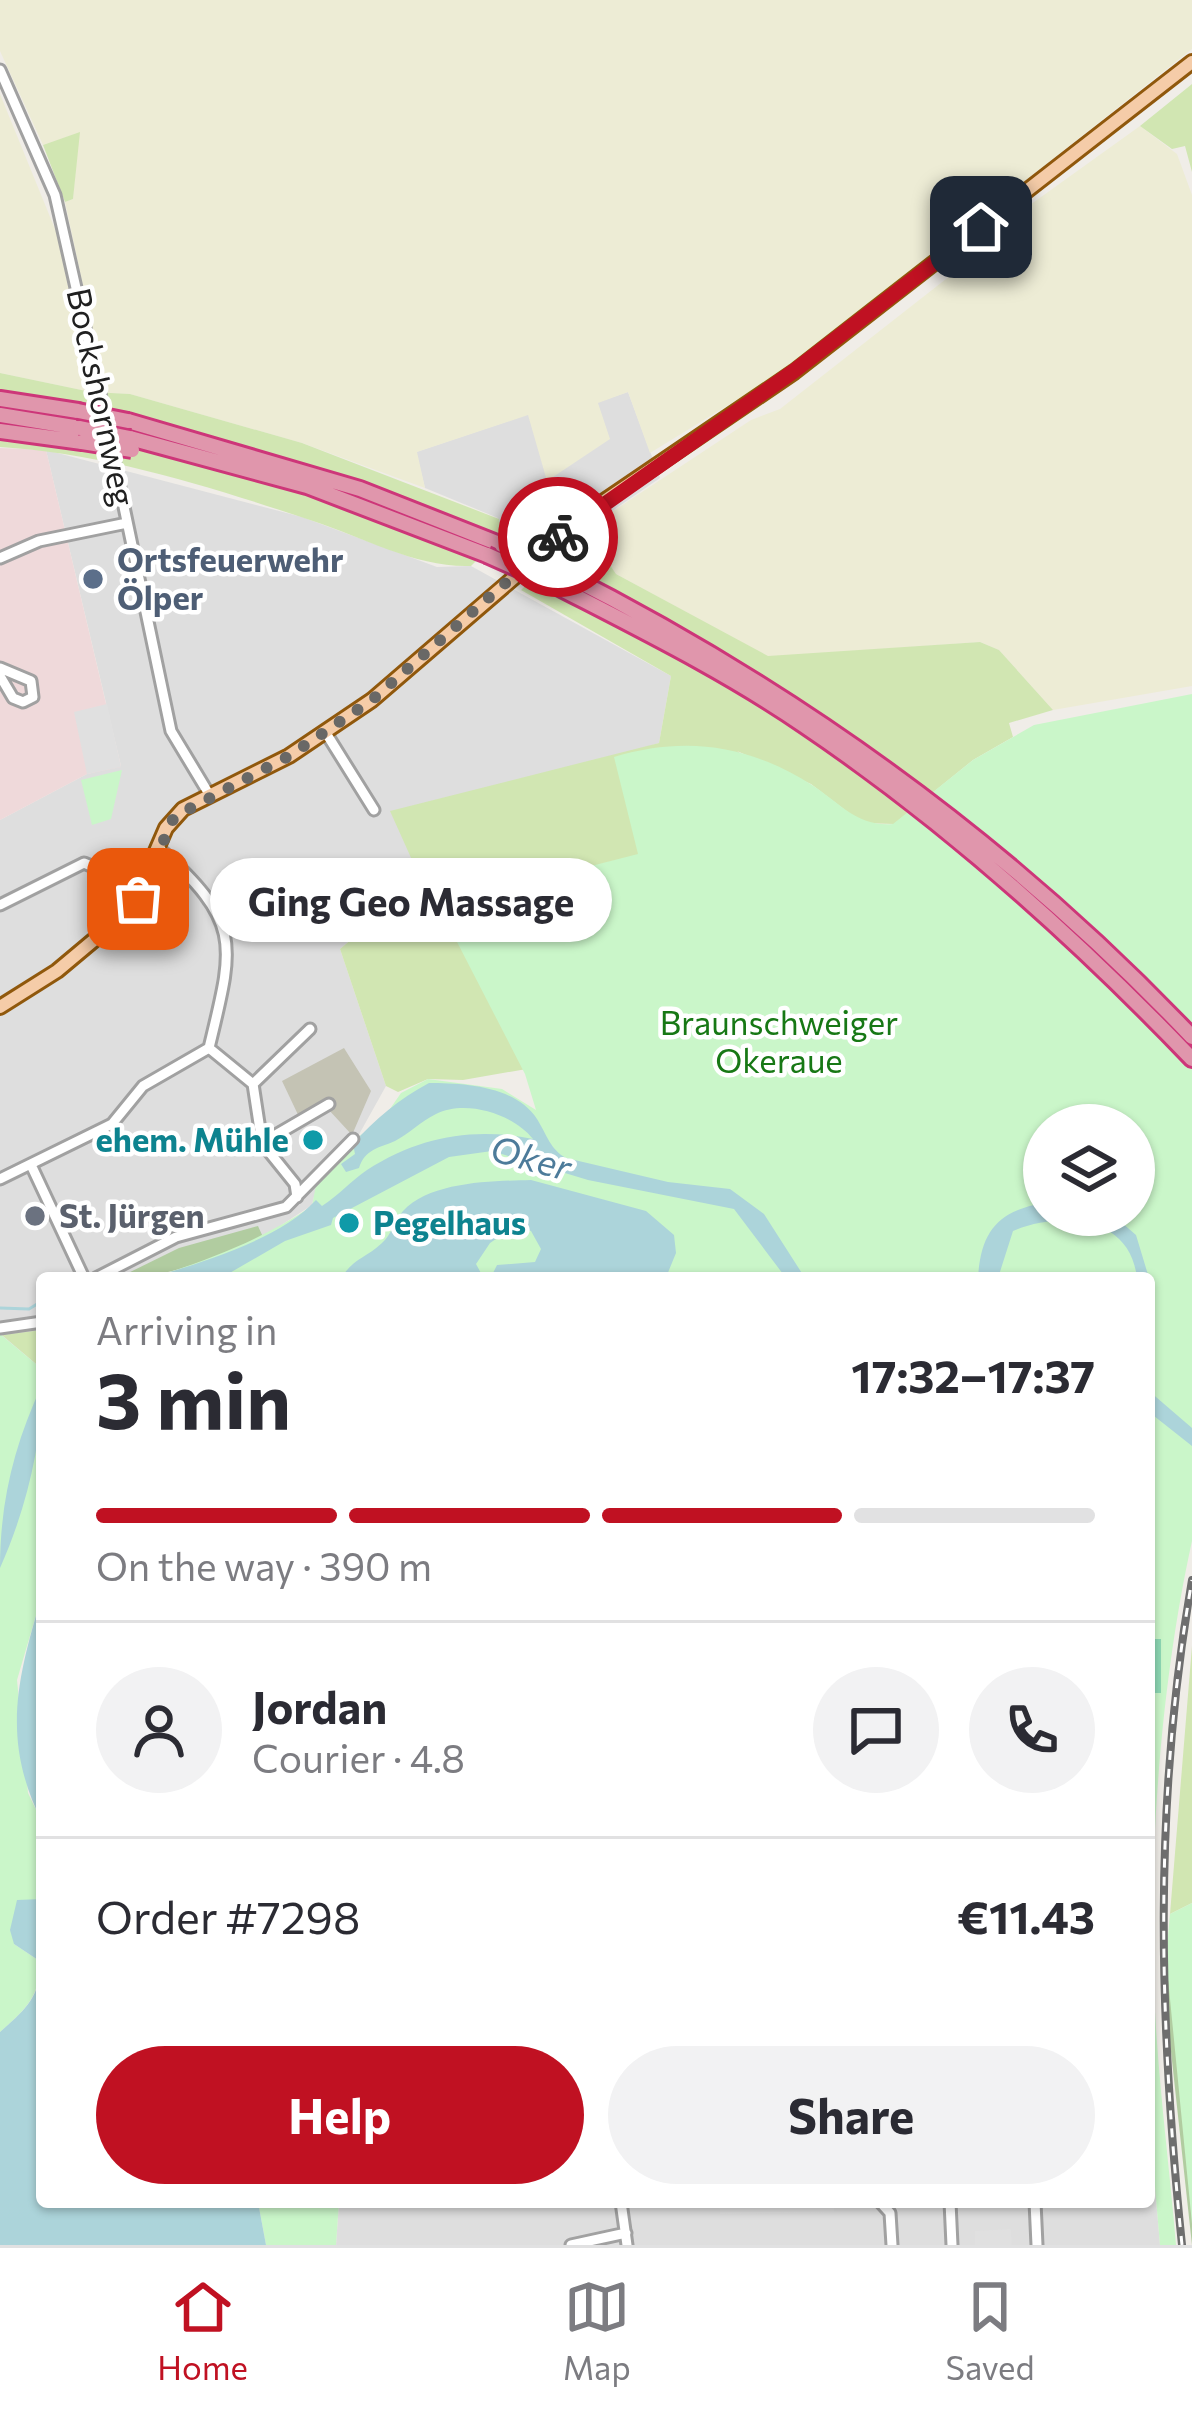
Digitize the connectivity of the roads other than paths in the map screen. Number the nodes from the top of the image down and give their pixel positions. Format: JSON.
{"nodes":[{"id":1,"x":1192,"y":62,"type":"edge"},
{"id":2,"x":0,"y":70,"type":"edge"},
{"id":3,"x":0,"y":399,"type":"edge"},
{"id":4,"x":0,"y":415,"type":"edge"},
{"id":5,"x":0,"y":431,"type":"edge"},
{"id":6,"x":81,"y":435,"type":"junction"},
{"id":7,"x":127,"y":523,"type":"junction"},
{"id":8,"x":0,"y":558,"type":"edge"},
{"id":9,"x":555,"y":577,"type":"junction"},
{"id":10,"x":326,"y":733,"type":"junction"},
{"id":11,"x":897,"y":783,"type":"junction"},
{"id":12,"x":209,"y":794,"type":"junction"},
{"id":13,"x":374,"y":810,"type":"dead end"},
{"id":14,"x":159,"y":848,"type":"junction"},
{"id":15,"x":145,"y":888,"type":"junction"},
{"id":16,"x":0,"y":904,"type":"edge"},
{"id":17,"x":0,"y":1007,"type":"edge"},
{"id":18,"x":310,"y":1029,"type":"dead end"},
{"id":19,"x":1192,"y":1037,"type":"edge"},
{"id":20,"x":209,"y":1048,"type":"junction"},
{"id":21,"x":1192,"y":1058,"type":"edge"},
{"id":22,"x":253,"y":1084,"type":"junction"},
{"id":23,"x":329,"y":1104,"type":"dead end"},
{"id":24,"x":353,"y":1139,"type":"dead end"},
{"id":25,"x":262,"y":1143,"type":"junction"},
{"id":26,"x":32,"y":1166,"type":"junction"},
{"id":27,"x":0,"y":1179,"type":"edge"},
{"id":28,"x":297,"y":1197,"type":"junction"},
{"id":29,"x":81,"y":1272,"type":"edge"},
{"id":30,"x":108,"y":1272,"type":"edge"},
{"id":31,"x":36,"y":1323,"type":"edge"},
{"id":32,"x":0,"y":1328,"type":"edge"},
{"id":33,"x":622,"y":2208,"type":"edge"},
{"id":34,"x":885,"y":2208,"type":"edge"},
{"id":35,"x":950,"y":2208,"type":"edge"},
{"id":36,"x":1035,"y":2208,"type":"edge"},
{"id":37,"x":626,"y":2239,"type":"edge"},
{"id":38,"x":571,"y":2245,"type":"edge"},
{"id":39,"x":892,"y":2245,"type":"edge"},
{"id":40,"x":952,"y":2245,"type":"edge"},
{"id":41,"x":1036,"y":2245,"type":"edge"}],
"edges":[{"from":1,"to":10,"type":"main road"},
{"from":2,"to":7,"type":"street","name":"Bockshornweg"},
{"from":3,"to":9,"type":"highway","bridge":true},
{"from":4,"to":6,"type":"highway"},
{"from":5,"to":6,"type":"highway"},
{"from":6,"to":9,"type":"highway","bridge":true},
{"from":7,"to":8,"type":"street"},
{"from":7,"to":12,"type":"street","name":"Bockshornweg"},
{"from":9,"to":11,"type":"highway"},
{"from":10,"to":12,"type":"main road"},
{"from":10,"to":13,"type":"street"},
{"from":11,"to":19,"type":"highway"},
{"from":11,"to":21,"type":"highway"},
{"from":12,"to":14,"type":"main road"},
{"from":14,"to":15,"type":"main road"},
{"from":14,"to":20,"type":"street"},
{"from":15,"to":16,"type":"street"},
{"from":15,"to":17,"type":"main road"},
{"from":18,"to":22,"type":"street"},
{"from":20,"to":22,"type":"street"},
{"from":20,"to":26,"type":"street"},
{"from":22,"to":25,"type":"street"},
{"from":23,"to":25,"type":"street"},
{"from":24,"to":28,"type":"street"},
{"from":25,"to":28,"type":"street"},
{"from":26,"to":27,"type":"street"},
{"from":26,"to":29,"type":"street"},
{"from":28,"to":30,"type":"street"},
{"from":31,"to":32,"type":"street"},
{"from":33,"to":37,"type":"street"},
{"from":34,"to":39,"type":"street"},
{"from":35,"to":40,"type":"street"},
{"from":36,"to":41,"type":"street"},
{"from":37,"to":38,"type":"street"}]}
